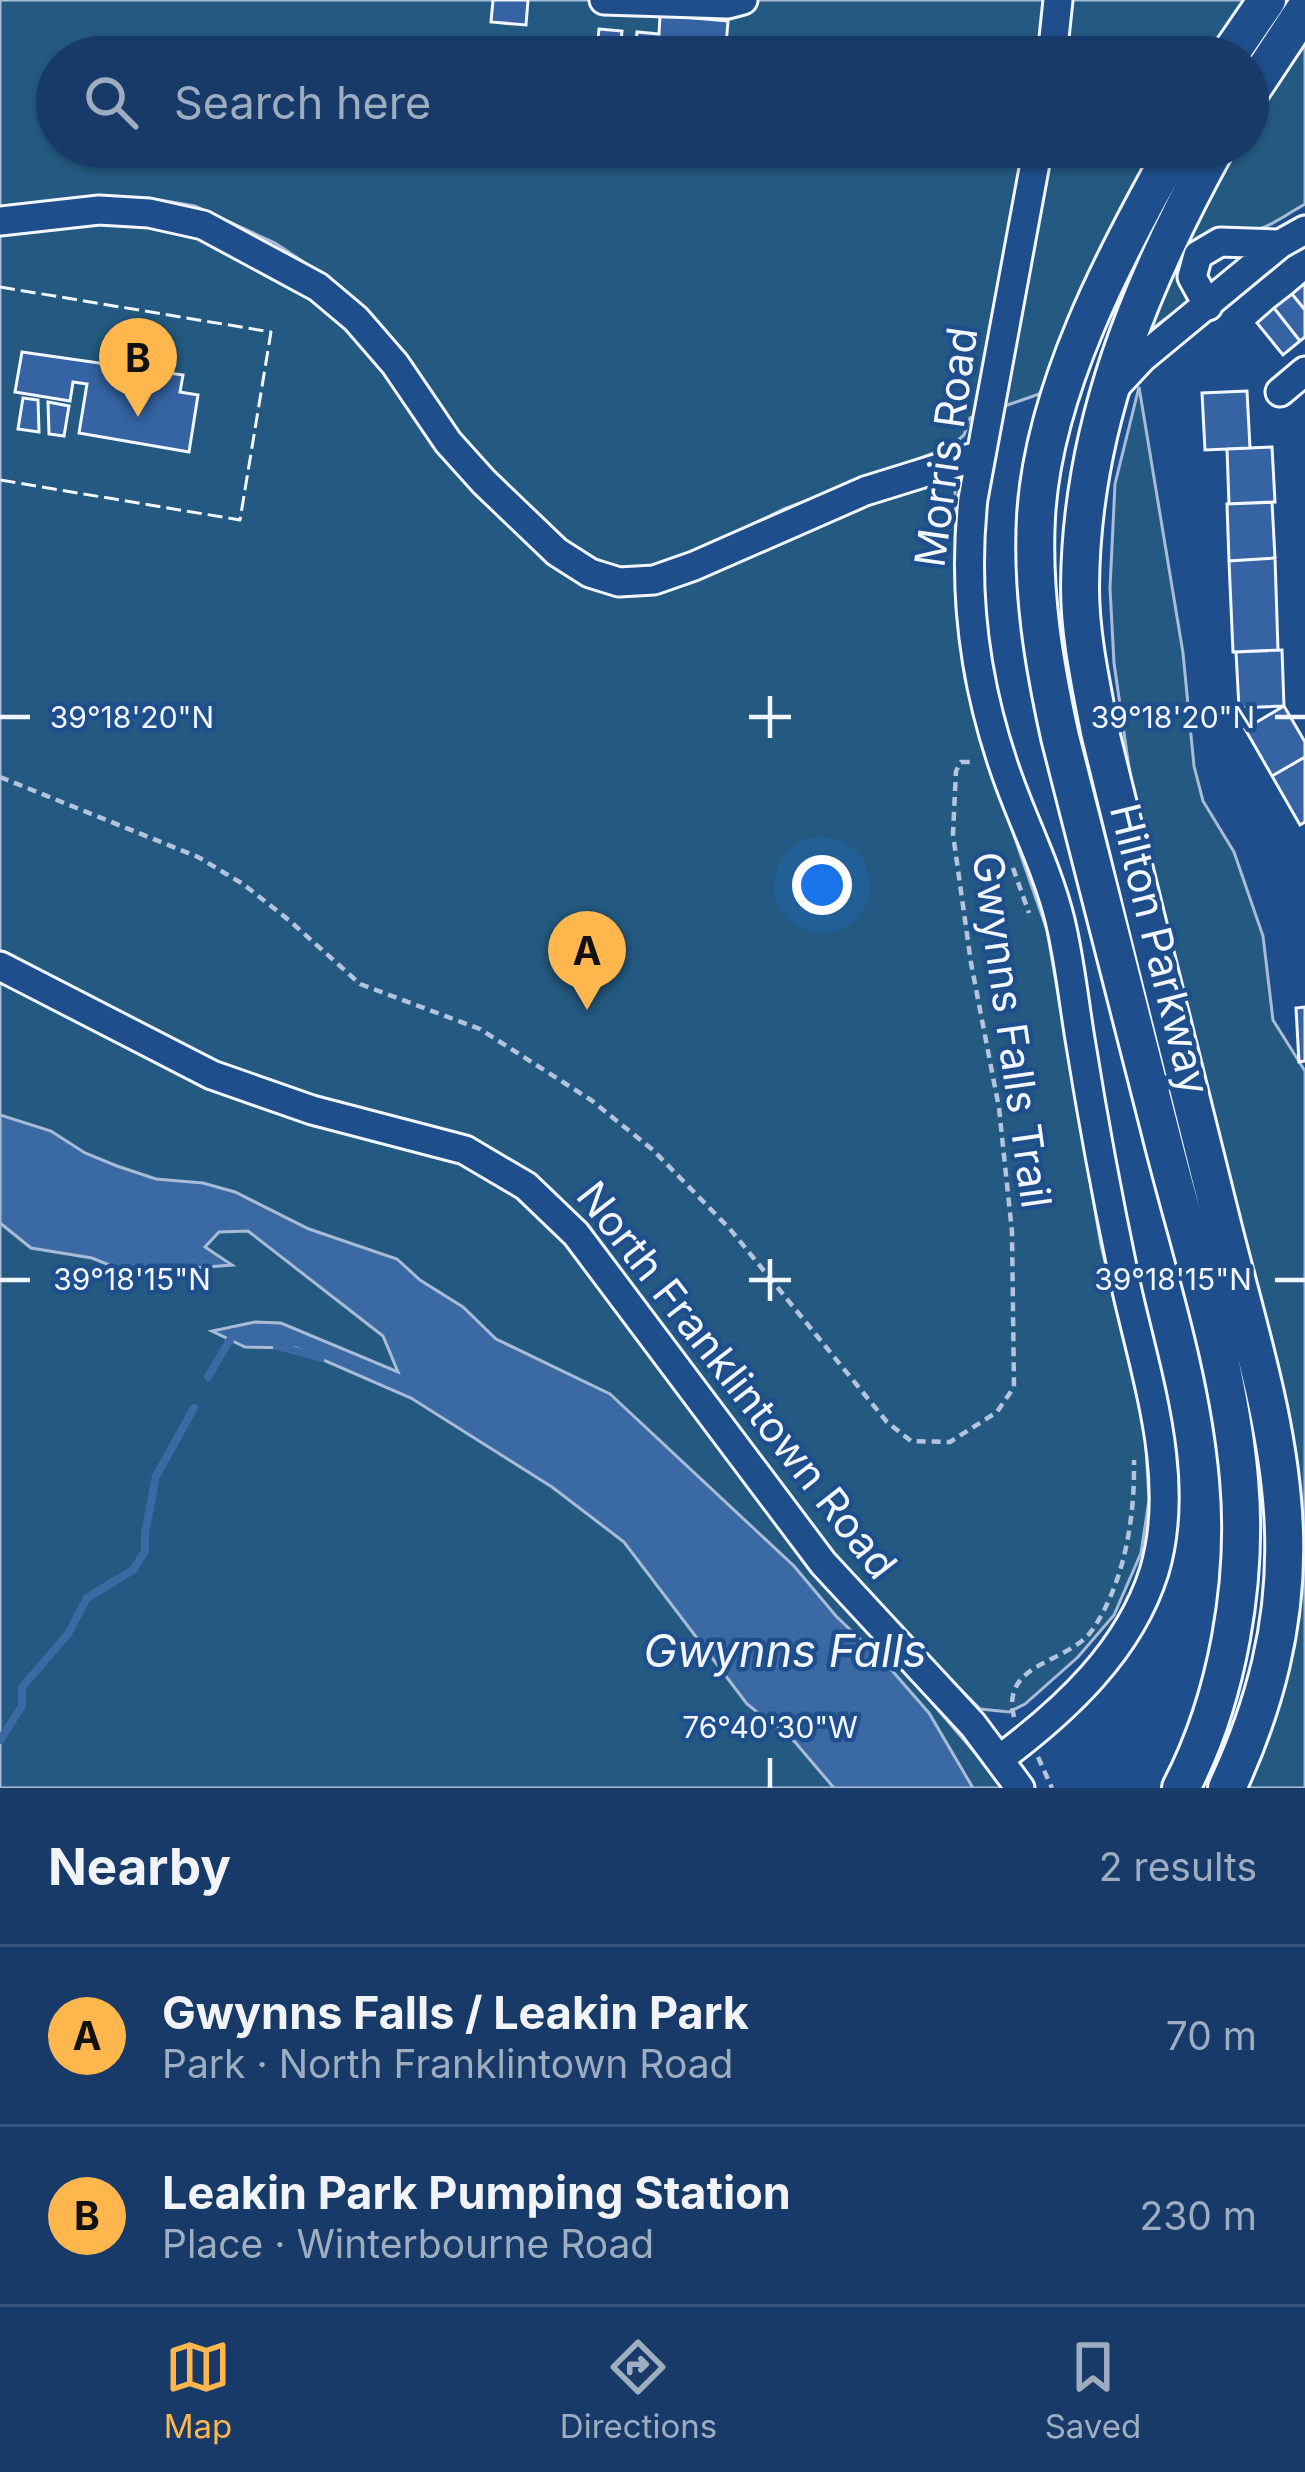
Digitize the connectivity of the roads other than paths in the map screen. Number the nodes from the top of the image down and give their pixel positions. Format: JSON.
{"nodes":[{"id":1,"x":604,"y":0,"type":"edge"},
{"id":2,"x":743,"y":0,"type":"edge"},
{"id":3,"x":1058,"y":0,"type":"edge"},
{"id":4,"x":1267,"y":0,"type":"edge"},
{"id":5,"x":1305,"y":9,"type":"edge"},
{"id":6,"x":1054,"y":36,"type":"edge"},
{"id":7,"x":1242,"y":36,"type":"edge"},
{"id":8,"x":1269,"y":63,"type":"edge"},
{"id":9,"x":1035,"y":168,"type":"edge"},
{"id":10,"x":1165,"y":168,"type":"edge"},
{"id":11,"x":1204,"y":168,"type":"edge"},
{"id":12,"x":0,"y":220,"type":"edge"},
{"id":13,"x":1305,"y":230,"type":"edge"},
{"id":14,"x":1280,"y":244,"type":"junction"},
{"id":15,"x":1208,"y":306,"type":"junction"},
{"id":16,"x":1305,"y":371,"type":"edge"},
{"id":17,"x":1280,"y":392,"type":"dead end"},
{"id":18,"x":1106,"y":398,"type":"junction"},
{"id":19,"x":981,"y":455,"type":"junction"},
{"id":20,"x":0,"y":966,"type":"edge"},
{"id":21,"x":1001,"y":1758,"type":"junction"},
{"id":22,"x":1020,"y":1788,"type":"edge"},
{"id":23,"x":1180,"y":1788,"type":"edge"},
{"id":24,"x":1227,"y":1788,"type":"edge"}],
"edges":[{"from":1,"to":2,"type":"street"},
{"from":3,"to":6,"type":"street"},
{"from":4,"to":7,"type":"main road"},
{"from":5,"to":8,"type":"main road"},
{"from":9,"to":19,"type":"street","name":"Morris Road"},
{"from":10,"to":23,"type":"main road","name":"Hilton Parkway"},
{"from":11,"to":18,"type":"main road","name":"Hilton Parkway"},
{"from":12,"to":19,"type":"street"},
{"from":13,"to":14,"type":"street"},
{"from":14,"to":15,"type":"street"},
{"from":14,"to":15,"type":"street"},
{"from":15,"to":18,"type":"street"},
{"from":16,"to":17,"type":"street"},
{"from":18,"to":24,"type":"main road","name":"Hilton Parkway"},
{"from":19,"to":21,"type":"street","name":"Morris Road"},
{"from":20,"to":21,"type":"street","name":"North Franklintown Road"},
{"from":21,"to":22,"type":"street","name":"North Franklintown Road"}]}
